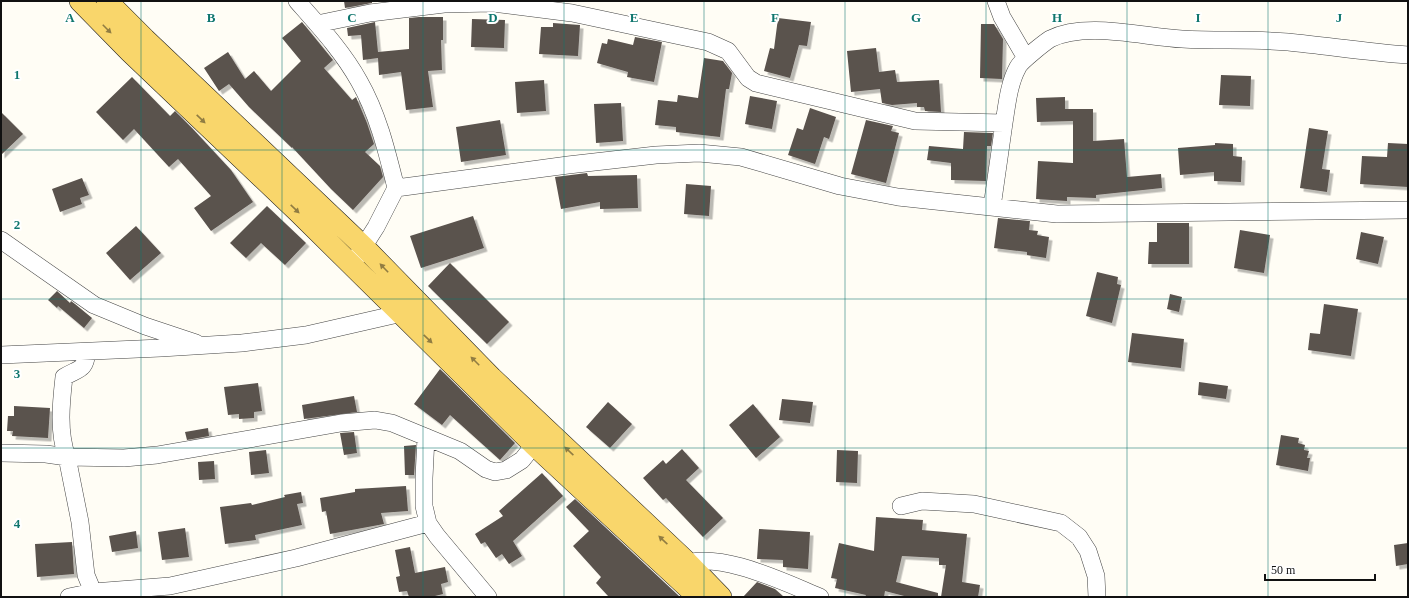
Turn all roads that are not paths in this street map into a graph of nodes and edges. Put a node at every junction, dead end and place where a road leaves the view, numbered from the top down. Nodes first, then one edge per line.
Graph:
1 (80, 1) edge
2 (107, 1) edge
3 (297, 1) edge
4 (996, 1) edge
5 (317, 24) junction
6 (138, 45) junction
7 (1408, 55) edge
8 (1026, 58) junction
9 (1004, 122) junction
10 (250, 152) junction
11 (396, 188) junction
12 (992, 207) junction
13 (1408, 210) edge
14 (1, 240) edge
15 (364, 247) junction
16 (351, 266) junction
17 (423, 308) junction
18 (402, 314) junction
19 (204, 346) junction
20 (87, 352) junction
21 (1, 355) edge
22 (426, 437) junction
23 (542, 439) junction
24 (1, 453) edge
25 (67, 457) junction
26 (901, 506) dead end
27 (428, 523) junction
28 (678, 566) junction
29 (93, 592) junction
30 (69, 597) edge
31 (488, 597) edge
32 (698, 597) edge
33 (721, 597) edge
34 (820, 597) edge
35 (1097, 597) edge

1 -> 6 main road
2 - 6 main road
3 - 5 street
4 - 8 street
5 - 9 street
5 - 11 street
6 - 10 main road
7 - 8 street
8 - 9 street
9 - 12 street
10 - 15 main road
10 -> 16 main road
11 - 12 street
11 - 15 street
12 - 13 street
14 - 19 street
15 - 16 street
17 -> 15 main road
16 - 18 main road
17 - 18 street
23 -> 17 main road
18 - 19 street
18 -> 23 main road
19 - 20 street
20 - 21 street
20 - 25 street
22 - 23 street
22 - 25 street
22 - 27 street
23 - 28 main road
24 - 25 street
25 - 29 street
26 - 35 street
27 - 29 street
27 - 31 street
28 - 32 main road
28 - 33 main road
28 - 34 street
29 - 30 street

